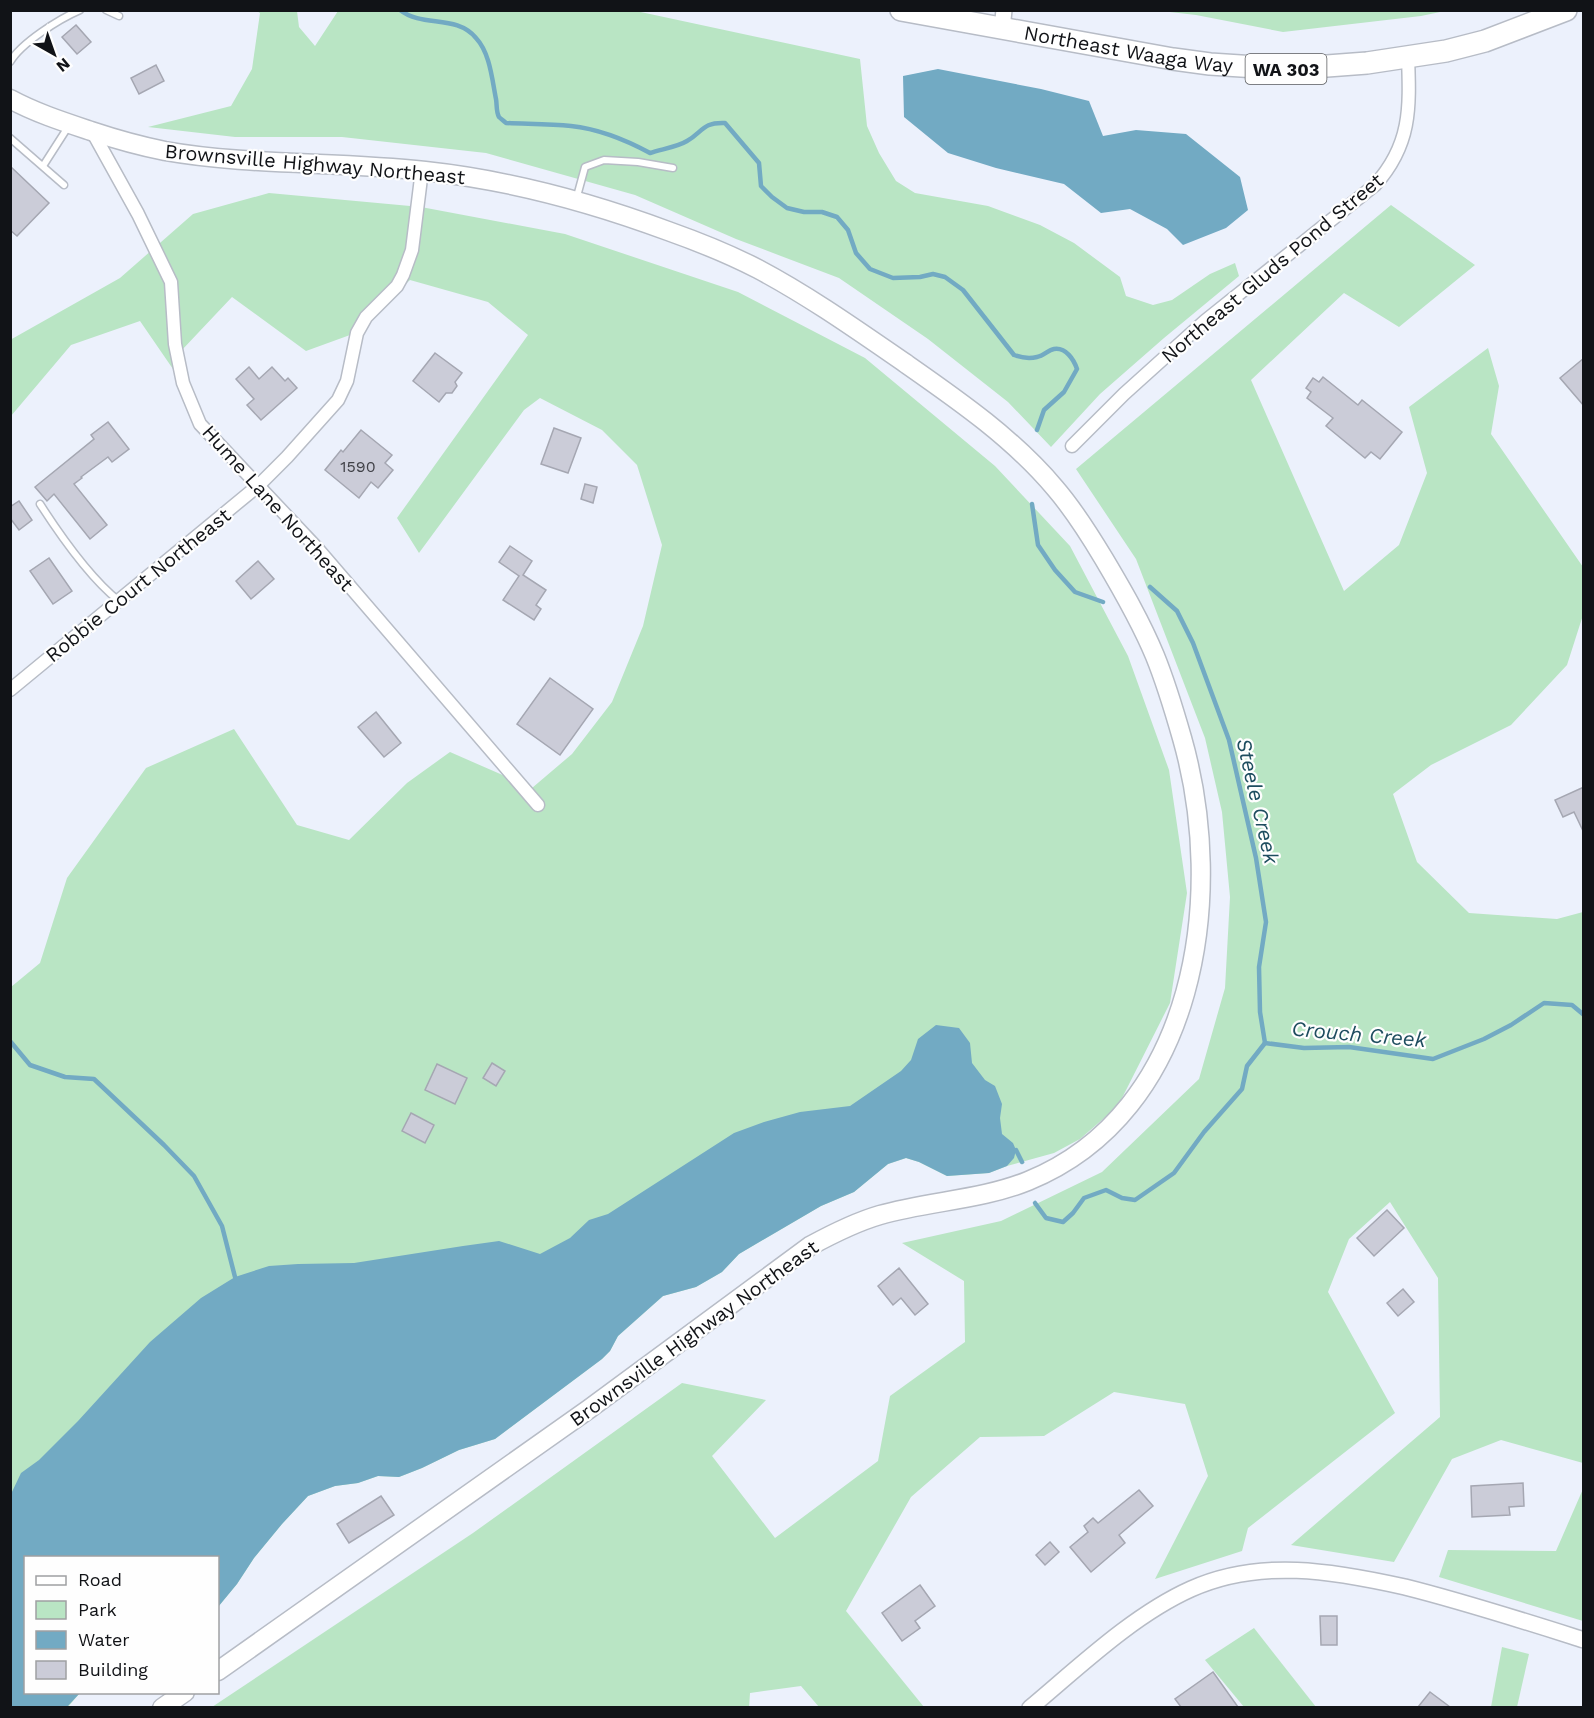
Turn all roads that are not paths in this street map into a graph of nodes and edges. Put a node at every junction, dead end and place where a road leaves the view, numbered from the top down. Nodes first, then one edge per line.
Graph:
1 (80, 10) edge
2 (106, 10) edge
3 (901, 10) edge
4 (1566, 10) edge
5 (118, 16) dead end
6 (1003, 20) edge
7 (1408, 57) junction
8 (10, 62) edge
9 (10, 99) edge
10 (70, 124) junction
11 (92, 131) junction
12 (10, 138) edge
13 (42, 166) junction
14 (673, 168) dead end
15 (422, 170) junction
16 (64, 185) dead end
17 (576, 201) junction
18 (1072, 446) dead end
19 (259, 485) junction
20 (40, 504) dead end
21 (119, 601) junction
22 (10, 690) edge
23 (538, 805) dead end
24 (1584, 1640) edge
25 (219, 1670) edge
26 (182, 1694) edge
27 (162, 1707) edge
28 (1030, 1707) edge

1 - 8 lane
2 - 5 lane
3 - 6 highway, Northeast Waaga Way / WA 303
4 - 7 highway, Northeast Waaga Way / WA 303
6 - 7 highway, Northeast Waaga Way / WA 303
7 - 18 street, Northeast Gluds Pond Street
9 - 10 main road, Brownsville Highway Northeast
10 - 11 main road, Brownsville Highway Northeast
10 - 13 lane
11 - 15 main road, Brownsville Highway Northeast
11 - 19 street, Hume Lane Northeast
12 - 13 lane
13 - 16 lane
14 - 17 lane
15 - 17 main road, Brownsville Highway Northeast
15 - 19 street, Robbie Court Northeast
17 - 25 main road, Brownsville Highway Northeast
19 - 21 street, Robbie Court Northeast
19 - 23 street, Hume Lane Northeast
20 - 21 lane
21 - 22 street, Robbie Court Northeast
24 - 28 street
26 - 27 main road

